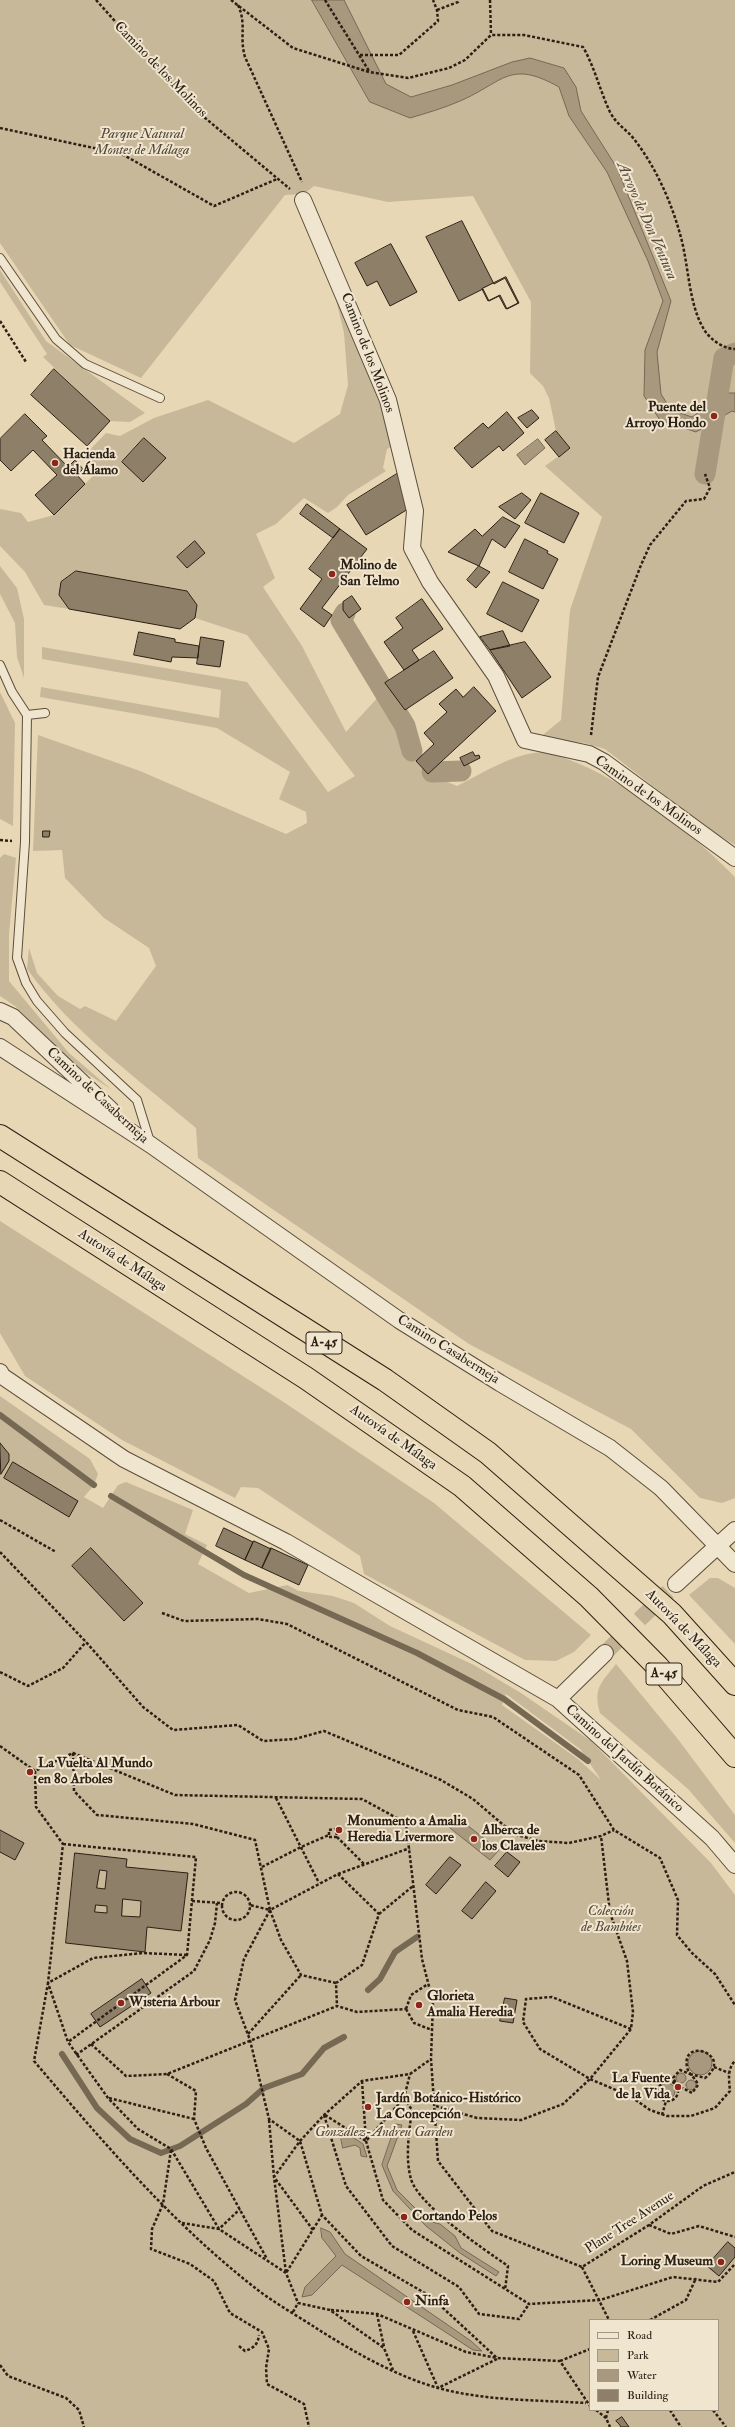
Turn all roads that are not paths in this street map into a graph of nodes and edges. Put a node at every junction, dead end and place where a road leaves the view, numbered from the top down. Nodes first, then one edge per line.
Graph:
1 (303, 200) road end
2 (0, 258) edge
3 (160, 398) dead end
4 (0, 665) edge
5 (45, 713) dead end
6 (27, 715) junction
7 (735, 858) edge
8 (0, 1011) edge
9 (0, 1046) edge
10 (0, 1136) edge
11 (151, 1146) junction
12 (0, 1182) edge
13 (0, 1372) edge
14 (735, 1530) edge
15 (717, 1545) junction
16 (735, 1564) edge
17 (676, 1584) tunnel mouth
18 (605, 1653) tunnel mouth
19 (735, 1684) edge
20 (558, 1699) junction
21 (735, 1756) edge
22 (735, 1865) edge

1 - 7 street, Camino de los Molinos
2 - 3 lane
4 - 6 lane
5 - 6 lane
6 - 11 lane
8 - 11 street, Camino de Casabermeja
9 - 11 street, Camino de Casabermeja
10 - 19 highway, Autovía de Málaga / A-45
11 - 15 street, Camino Casabermeja
12 - 21 highway, Autovía de Málaga / A-45
13 - 20 street
14 - 15 street
15 - 16 street, Camino Casabermeja
15 - 17 street
18 - 20 street, Camino del Jardín Botánico
20 - 22 street, Camino del Jardín Botánico

